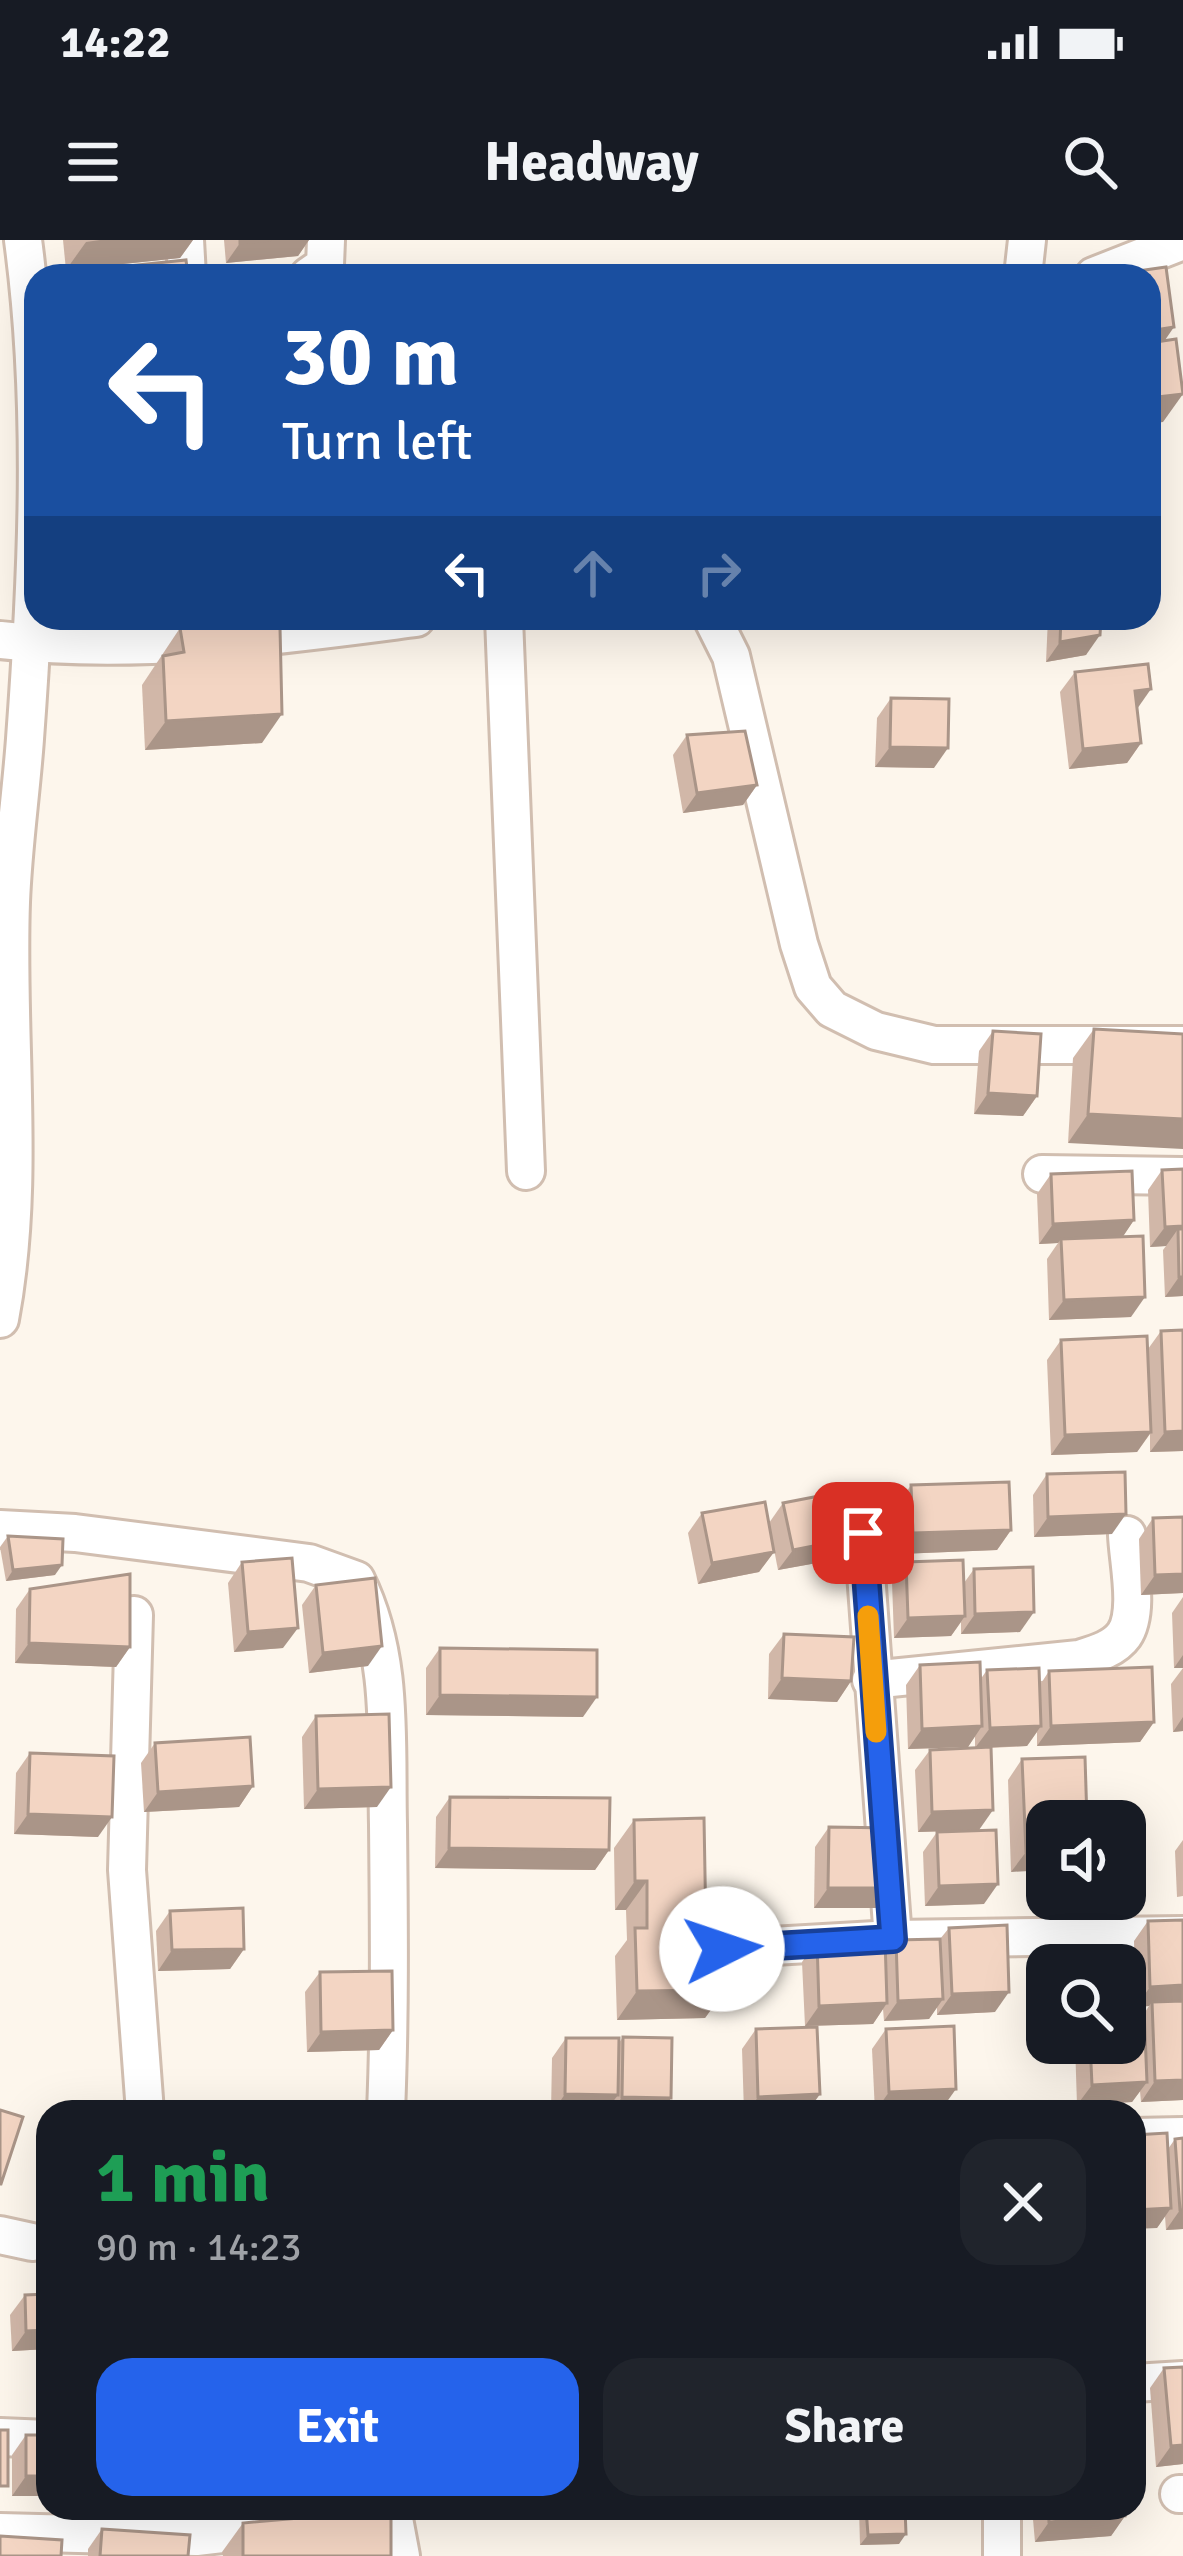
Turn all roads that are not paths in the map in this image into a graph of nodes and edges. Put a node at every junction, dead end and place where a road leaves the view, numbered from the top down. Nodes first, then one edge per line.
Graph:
1 (1183, 241) edge
2 (1125, 264) edge
3 (24, 604) edge
4 (504, 630) edge
5 (718, 630) edge
6 (199, 631) edge
7 (15, 642) edge
8 (1183, 1045) edge
9 (526, 1171) dead end
10 (1042, 1174) dead end
11 (1183, 1176) edge
12 (0, 1319) edge
13 (0, 1529) edge
14 (863, 1533) edge
15 (1127, 1535) edge
16 (134, 1615) edge
17 (872, 1680) junction
18 (1183, 1935) edge
19 (893, 1939) junction
20 (722, 1949) edge
21 (144, 2100) edge
22 (386, 2100) edge
23 (1183, 2136) edge
24 (1146, 2137) edge
25 (1183, 2380) edge
26 (1146, 2383) edge
27 (0, 2437) edge
28 (36, 2438) edge
29 (395, 2520) edge
30 (1002, 2520) edge
31 (310, 2523) edge
32 (0, 2532) edge
33 (401, 2556) edge
34 (1002, 2556) edge

1 - 2 street
3 - 7 street
4 - 9 street
5 - 8 street
6 - 7 street
7 - 12 street
10 - 11 street
13 - 22 street
14 - 17 street
15 - 17 street
16 - 21 street
17 - 19 street
18 - 19 street
19 - 20 street
23 - 24 street
25 - 26 street
27 - 28 street
29 - 33 street
30 - 34 street
31 - 32 street

